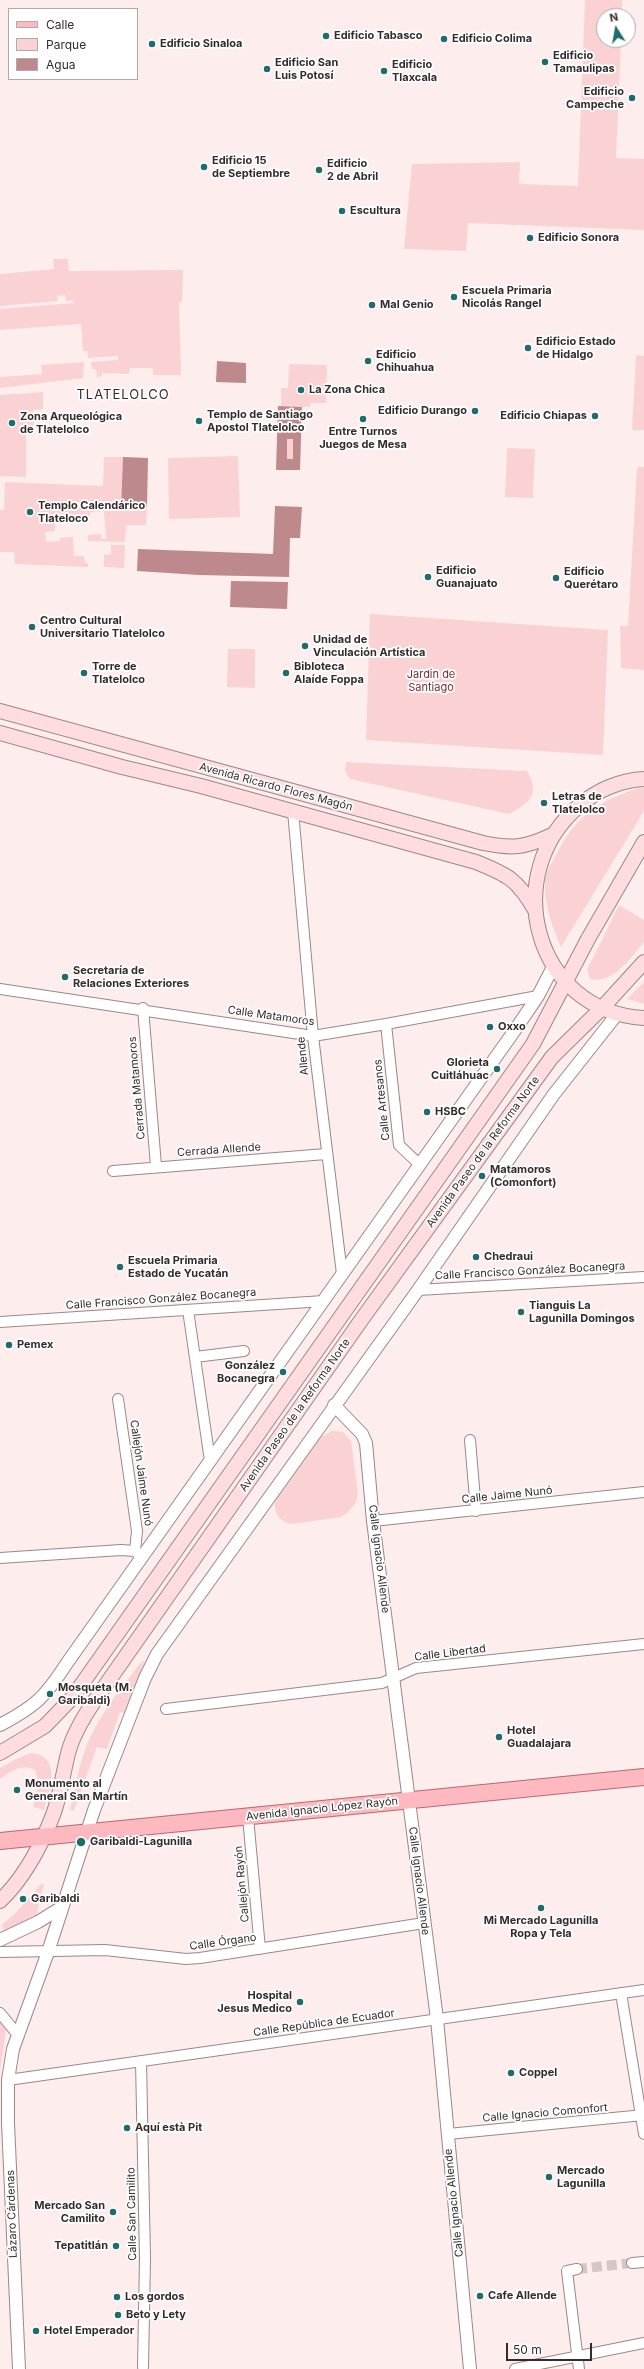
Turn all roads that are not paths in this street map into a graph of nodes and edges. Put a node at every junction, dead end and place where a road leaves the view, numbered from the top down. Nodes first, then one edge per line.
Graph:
1 (0, 711) edge
2 (0, 733) edge
3 (644, 779) edge
4 (293, 811) junction
5 (552, 835) junction
6 (644, 842) edge
7 (535, 910) junction
8 (644, 962) edge
9 (554, 965) junction
10 (567, 982) junction
11 (0, 989) edge
12 (538, 996) junction
13 (603, 1007) junction
14 (143, 1008) junction
15 (618, 1013) junction
16 (644, 1018) edge
17 (386, 1024) junction
18 (312, 1036) junction
19 (326, 1154) junction
20 (419, 1164) junction
21 (156, 1166) junction
22 (113, 1170) dead end
23 (342, 1274) junction
24 (644, 1277) edge
25 (418, 1290) junction
26 (324, 1301) junction
27 (188, 1310) junction
28 (0, 1322) edge
29 (244, 1351) dead end
30 (195, 1357) junction
31 (118, 1399) dead end
32 (334, 1405) junction
33 (470, 1440) dead end
34 (210, 1461) junction
35 (644, 1492) edge
36 (476, 1511) junction
37 (373, 1521) junction
38 (138, 1554) junction
39 (0, 1558) edge
40 (644, 1644) edge
41 (394, 1678) junction
42 (166, 1709) dead end
43 (0, 1725) edge
44 (0, 1753) edge
45 (644, 1778) edge
46 (409, 1800) junction
47 (248, 1817) junction
48 (86, 1833) junction
49 (42, 1838) junction
50 (0, 1841) edge
51 (0, 1901) edge
52 (62, 1907) junction
53 (424, 1923) junction
54 (0, 1940) edge
55 (260, 1949) junction
56 (0, 1952) edge
57 (48, 1952) junction
58 (644, 1990) edge
59 (621, 1993) junction
60 (0, 2013) edge
61 (437, 2019) junction
62 (18, 2035) junction
63 (141, 2060) junction
64 (8, 2080) junction
65 (643, 2116) edge
66 (448, 2134) junction
67 (644, 2134) edge
68 (644, 2262) edge
69 (632, 2263) tunnel mouth
70 (572, 2270) dead end
71 (644, 2343) edge
72 (577, 2356) junction
73 (143, 2367) dead end
74 (19, 2369) edge
75 (470, 2369) edge
76 (515, 2369) edge
77 (579, 2369) edge

1 - 5 main road, Avenida Ricardo Flores Magón
2 - 4 main road, Avenida Ricardo Flores Magón
3 - 5 main road
4 - 7 main road, Avenida Ricardo Flores Magón
4 - 18 street, Allende
5 - 7 main road
6 - 10 main road, Avenida Paseo de la Reforma Norte
7 - 9 main road
8 - 13 main road, Avenida Paseo de la Reforma Norte
9 - 10 main road
9 - 12 street
10 - 13 main road
10 - 44 main road, Avenida Paseo de la Reforma Norte
11 - 14 street, Calle Matamoros
12 - 17 street, Calle Matamoros
12 - 20 street
13 - 15 main road
13 - 49 main road, Avenida Paseo de la Reforma Norte
14 - 18 street, Calle Matamoros
14 - 21 street, Cerrada Matamoros
15 - 16 main road
15 - 25 street
17 - 18 street, Calle Matamoros
17 - 20 street, Calle Artesanos
18 - 19 street, Allende
19 - 21 street, Cerrada Allende
19 - 23 street, Allende
20 - 23 street
21 - 22 street, Cerrada Allende
23 - 26 street
24 - 25 street, Calle Francisco González Bocanegra
25 - 32 street
26 - 27 street, Calle Francisco González Bocanegra
26 - 34 street
27 - 28 street, Calle Francisco González Bocanegra
27 - 30 street
29 - 30 street
30 - 34 street
31 - 38 street, Callejón Jaime Nunó
32 - 37 street, Calle Ignacio Allende
32 - 48 street
33 - 36 street
34 - 38 street
35 - 36 street, Calle Jaime Nunó
36 - 37 street, Calle Jaime Nunó
37 - 41 street, Calle Ignacio Allende
38 - 39 street
38 - 43 street
40 - 41 street, Calle Libertad
41 - 42 street, Calle Libertad
41 - 46 street, Calle Ignacio Allende
45 - 46 main road, Avenida Ignacio López Rayón
46 - 47 main road, Avenida Ignacio López Rayón
46 - 53 street, Calle Ignacio Allende
47 - 48 main road, Avenida Ignacio López Rayón
47 - 55 street, Callejón Rayón
48 - 49 main road, Avenida Ignacio López Rayón
48 - 52 street
49 - 50 main road, Avenida Ignacio López Rayón
49 - 51 main road, Avenida Paseo de la Reforma Norte
52 - 54 street
52 - 57 street, Lázaro Cárdenas
53 - 55 street, Calle Órgano
53 - 61 street, Calle Ignacio Allende
55 - 57 street, Calle Órgano
56 - 57 street, Calle Órgano
57 - 62 street, Lázaro Cárdenas
58 - 59 street, Calle República de Ecuador
59 - 61 street, Calle República de Ecuador
59 - 65 street
60 - 62 street
61 - 63 street, Calle República de Ecuador
61 - 66 street, Calle Ignacio Allende
62 - 64 street, Lázaro Cárdenas
63 - 64 street, Calle República de Ecuador
63 - 73 street, Calle San Camilito
64 - 74 street, Lázaro Cárdenas
65 - 66 street, Calle Ignacio Comonfort
65 - 67 street
66 - 75 street, Calle Ignacio Allende
68 - 69 street
70 - 72 street
71 - 72 street
72 - 76 street
72 - 77 street

